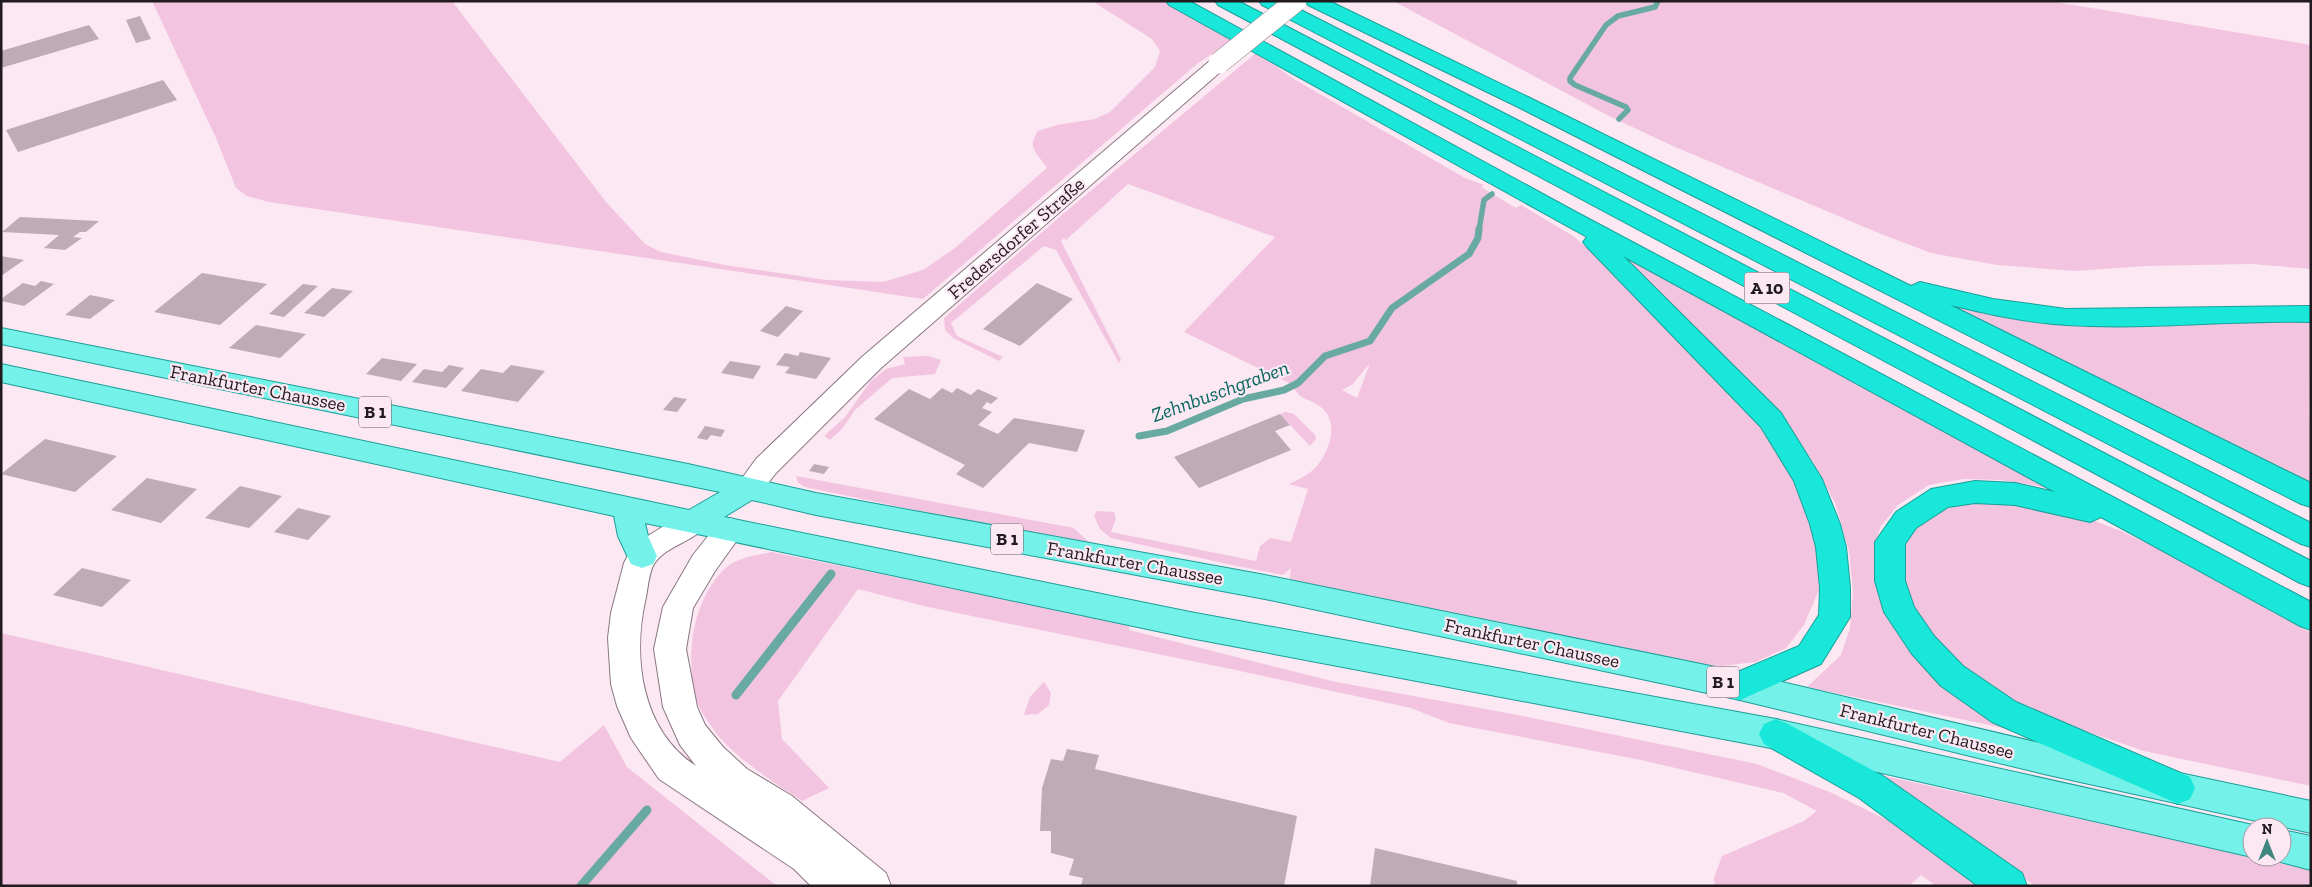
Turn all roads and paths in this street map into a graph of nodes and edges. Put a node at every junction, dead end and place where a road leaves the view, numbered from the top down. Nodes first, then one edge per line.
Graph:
1 (1175, 1) edge
2 (1224, 1) edge
3 (1268, 1) edge
4 (1296, 1) edge
5 (1314, 1) edge
6 (1566, 216) junction
7 (1859, 271) junction
8 (2311, 314) edge
9 (1, 336) edge
10 (1, 373) edge
11 (749, 488) junction
12 (2311, 496) edge
13 (627, 507) junction
14 (693, 522) junction
15 (2140, 525) junction
16 (730, 529) junction
17 (2311, 536) edge
18 (642, 556) junction
19 (2311, 575) edge
20 (2311, 616) edge
21 (1740, 686) junction
22 (1776, 734) junction
23 (2178, 788) junction
24 (2311, 817) edge
25 (2242, 838) edge
26 (2292, 849) edge
27 (2311, 853) edge
28 (809, 871) edge
29 (837, 886) edge
30 (873, 886) edge
31 (2009, 886) edge

1 - 6 highway
2 - 19 highway, A 10
3 - 17 highway, A 10
4 - 11 street, Fredersdorfer Straße, bridge
5 - 7 highway
6 - 15 highway
6 - 21 highway
7 - 8 highway
7 - 12 highway
9 - 11 main road, Frankfurter Chaussee / B 1
10 - 13 main road, Frankfurter Chaussee / B 1
11 - 14 main road
11 - 16 main road
11 - 21 main road, Frankfurter Chaussee / B 1
13 - 14 main road, Frankfurter Chaussee / B 1
13 - 18 main road
14 - 16 main road, Frankfurter Chaussee / B 1
14 - 18 street
15 - 20 highway
15 - 23 highway
16 - 22 main road, Frankfurter Chaussee / B 1
16 - 30 street
18 - 28 street
21 - 23 main road, Frankfurter Chaussee / B 1
22 - 25 main road, Frankfurter Chaussee / B 1
22 - 31 highway
23 - 24 main road, Frankfurter Chaussee / B 1
26 - 27 main road
28 - 29 street

